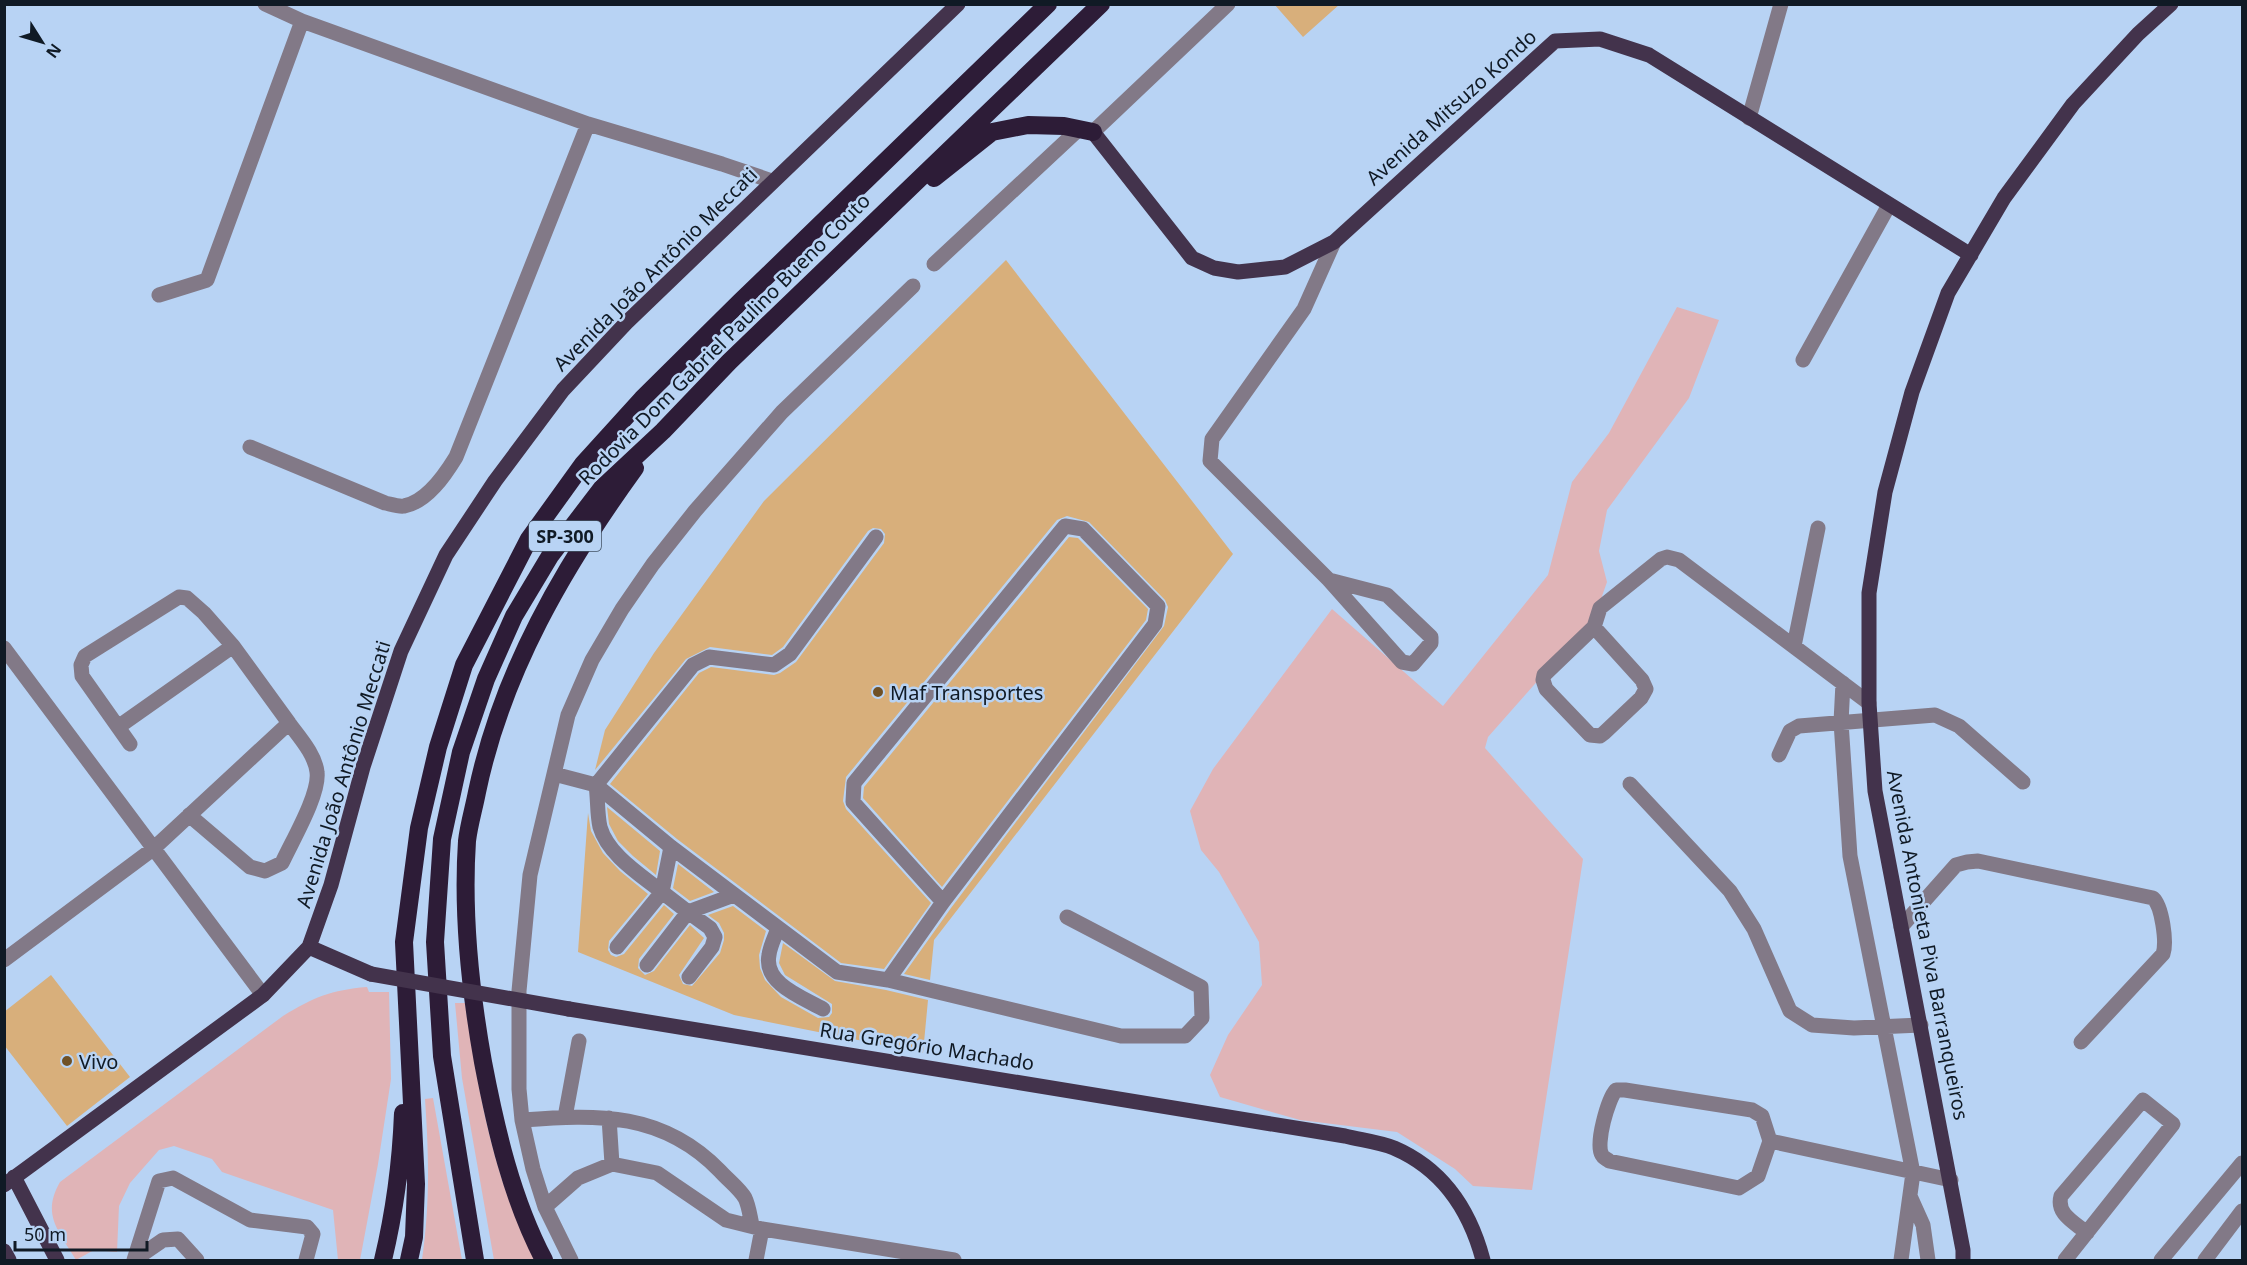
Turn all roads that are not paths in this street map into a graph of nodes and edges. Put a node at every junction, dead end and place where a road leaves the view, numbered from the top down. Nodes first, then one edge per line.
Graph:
1 (266, 4) edge
2 (958, 4) edge
3 (1048, 4) edge
4 (1101, 4) edge
5 (1228, 4) edge
6 (1781, 4) edge
7 (2171, 4) edge
8 (302, 21) junction
9 (1749, 118) junction
10 (588, 124) junction
11 (1086, 130) junction
12 (772, 181) junction
13 (1889, 205) junction
14 (853, 242) junction
15 (1334, 242) junction
16 (1971, 255) junction
17 (934, 264) dead end
18 (913, 286) dead end
19 (159, 295) dead end
20 (1803, 360) dead end
21 (663, 431) junction
22 (250, 447) dead end
23 (1818, 528) dead end
24 (876, 537) dead end
25 (1329, 580) junction
26 (1594, 627) junction
27 (233, 646) junction
28 (1794, 646) junction
29 (4, 648) edge
30 (1843, 683) junction
31 (1869, 703) junction
32 (1870, 721) junction
33 (1841, 722) junction
34 (290, 723) junction
35 (118, 727) junction
36 (130, 744) dead end
37 (1779, 755) dead end
38 (554, 774) junction
39 (2023, 782) dead end
40 (1630, 784) dead end
41 (596, 785) junction
42 (189, 815) junction
43 (671, 847) junction
44 (153, 849) junction
45 (662, 892) junction
46 (734, 895) junction
47 (943, 902) junction
48 (687, 912) junction
49 (1067, 917) dead end
50 (1901, 927) junction
51 (778, 928) junction
52 (309, 947) junction
53 (616, 947) dead end
54 (4, 960) edge
55 (647, 965) dead end
56 (689, 977) dead end
57 (888, 980) junction
58 (263, 995) junction
59 (823, 1009) dead end
60 (1921, 1025) junction
61 (1883, 1027) junction
62 (408, 1028) junction
63 (579, 1041) dead end
64 (2081, 1042) dead end
65 (565, 1117) junction
66 (609, 1118) junction
67 (522, 1120) junction
68 (1770, 1141) junction
69 (2242, 1163) edge
70 (612, 1164) junction
71 (1913, 1173) junction
72 (1951, 1180) junction
73 (9, 1181) edge
74 (1910, 1196) junction
75 (545, 1207) junction
76 (2242, 1211) edge
77 (757, 1227) junction
78 (2087, 1233) junction
79 (4, 1251) edge
80 (1966, 1257) edge
81 (9, 1260) edge
82 (57, 1260) edge
83 (134, 1260) edge
84 (197, 1260) edge
85 (306, 1260) edge
86 (383, 1260) edge
87 (410, 1260) edge
88 (475, 1260) edge
89 (544, 1260) edge
90 (571, 1260) edge
91 (756, 1260) edge
92 (954, 1260) edge
93 (1483, 1260) edge
94 (1901, 1260) edge
95 (1928, 1260) edge
96 (2065, 1260) edge
97 (2162, 1260) edge
98 (2205, 1260) edge

1 - 8 street
2 - 12 main road, Avenida João Antônio Meccati
3 - 62 highway, Rodovia Dom Gabriel Paulino Bueno Couto / SP-300
4 - 14 highway, Rodovia Dom Gabriel Paulino Bueno Couto / SP-300
5 - 11 street
6 - 9 street
7 - 16 main road, Avenida Antonieta Piva Barranqueiros
8 - 10 street
8 - 19 street
9 - 13 main road, Avenida Mitsuzo Kondo
9 - 15 main road, Avenida Mitsuzo Kondo
10 - 12 street
10 - 22 street
11 - 14 highway
11 - 15 main road, Avenida Mitsuzo Kondo
11 - 17 street
12 - 52 main road, Avenida João Antônio Meccati
13 - 16 main road, Avenida Mitsuzo Kondo
13 - 20 street
14 - 21 highway, Rodovia Dom Gabriel Paulino Bueno Couto / SP-300
15 - 25 street
16 - 31 main road, Avenida Antonieta Piva Barranqueiros
18 - 38 street
21 - 88 highway, Rodovia Dom Gabriel Paulino Bueno Couto / SP-300
21 - 89 highway
23 - 28 street
24 - 41 street
25 - 25 street
26 - 26 street
26 - 28 street
27 - 34 street
27 - 35 street
27 - 35 street
28 - 30 street
29 - 44 street
30 - 31 street
30 - 33 street
31 - 32 main road, Avenida Antonieta Piva Barranqueiros
32 - 33 street
32 - 39 street
32 - 50 main road, Avenida Antonieta Piva Barranqueiros
33 - 37 street
33 - 61 street
34 - 42 street
34 - 42 street
35 - 36 street
38 - 41 street
38 - 67 street
40 - 61 street
41 - 43 street
41 - 45 street
42 - 44 street
43 - 45 street
43 - 46 street
44 - 54 street
44 - 58 street
45 - 48 street
45 - 53 street
46 - 48 street
46 - 51 street
47 - 47 street
47 - 57 street
48 - 55 street
48 - 56 street
49 - 57 street
50 - 60 main road, Avenida Antonieta Piva Barranqueiros
50 - 64 street
51 - 57 street
51 - 59 street
52 - 58 main road, Avenida João Antônio Meccati
52 - 93 main road, Rua Gregório Machado, bridge
58 - 73 main road, Avenida João Antônio Meccati
60 - 61 street
60 - 72 main road, Avenida Antonieta Piva Barranqueiros
61 - 71 street
62 - 86 highway
62 - 87 highway, Rodovia Dom Gabriel Paulino Bueno Couto / SP-300
63 - 65 street
65 - 66 street
65 - 67 street
66 - 70 street
66 - 77 street
67 - 75 street
68 - 68 street
68 - 71 street
69 - 97 street
70 - 75 street
70 - 77 street
71 - 72 street
71 - 74 street
72 - 80 main road, Avenida Antonieta Piva Barranqueiros
73 - 82 main road
74 - 94 street
74 - 95 street
75 - 90 street
76 - 98 street
77 - 91 street
77 - 92 street
78 - 78 street
78 - 96 street
79 - 81 main road
83 - 84 street
83 - 85 street

